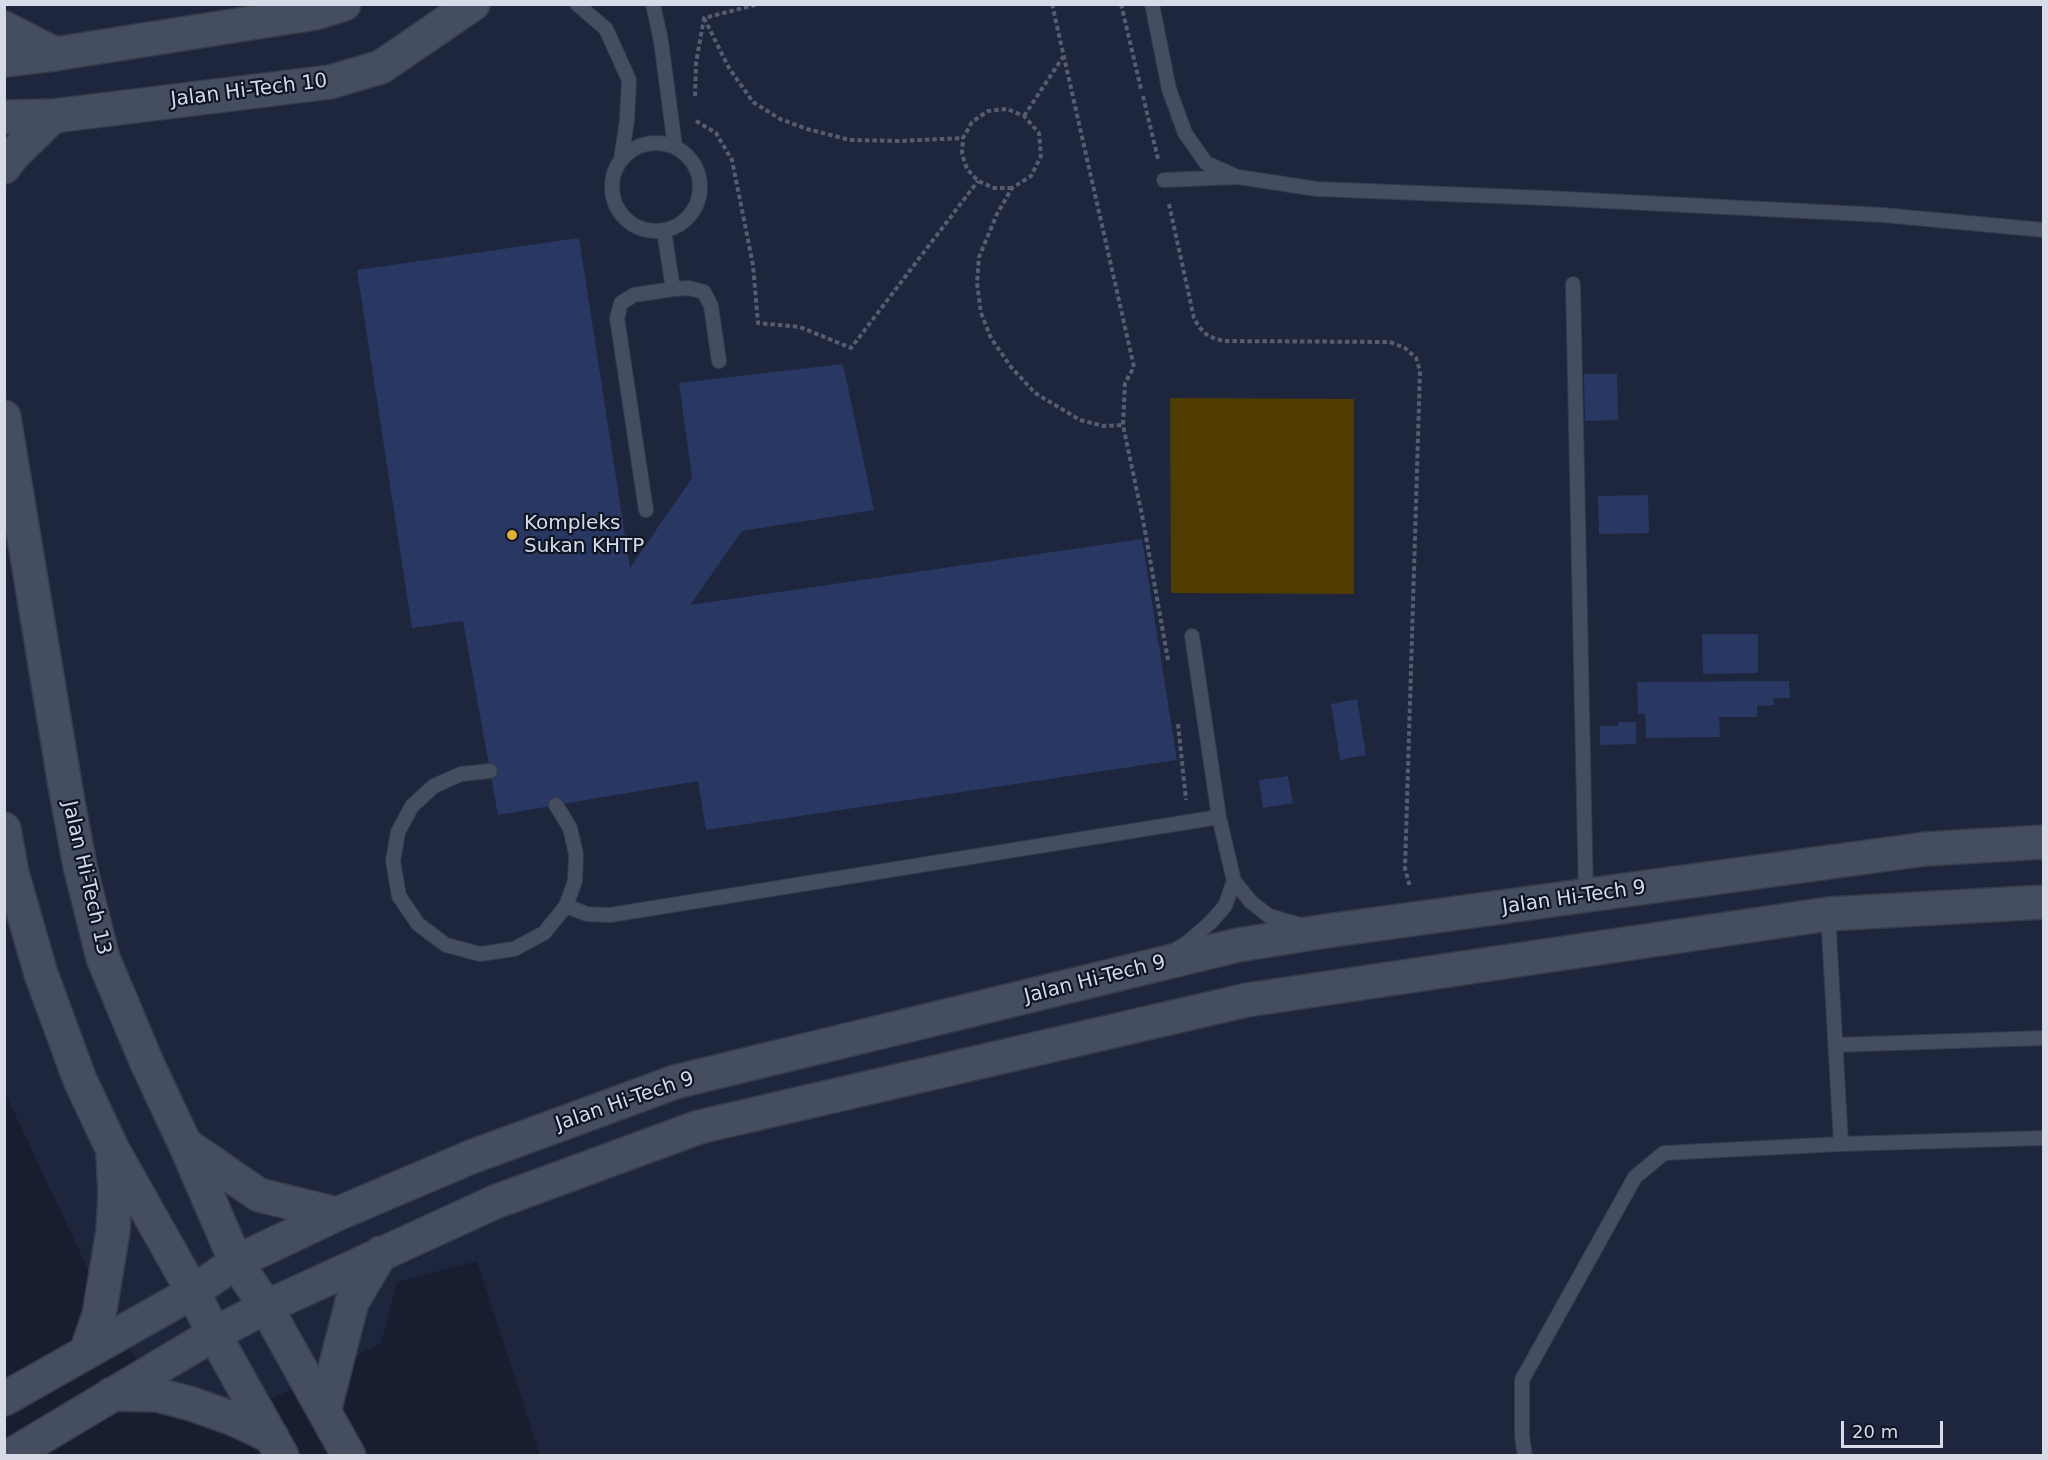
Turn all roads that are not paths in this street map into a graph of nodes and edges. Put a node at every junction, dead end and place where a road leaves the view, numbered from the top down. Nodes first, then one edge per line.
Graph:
1 (344, 4) edge
2 (473, 4) edge
3 (578, 4) edge
4 (653, 4) edge
5 (1152, 4) edge
6 (4, 28) edge
7 (55, 54) junction
8 (4, 60) edge
9 (52, 116) junction
10 (4, 117) edge
11 (675, 147) junction
12 (621, 160) junction
13 (4, 167) edge
14 (1238, 177) junction
15 (1164, 180) road end
16 (2043, 230) edge
17 (664, 231) junction
18 (1573, 284) dead end
19 (673, 289) junction
20 (719, 361) dead end
21 (4, 417) edge
22 (646, 510) dead end
23 (1192, 636) dead end
24 (490, 771) dead end
25 (556, 805) dead end
26 (1219, 817) junction
27 (4, 829) edge
28 (2043, 842) edge
29 (1234, 881) junction
30 (1586, 897) junction
31 (2043, 902) edge
32 (566, 906) junction
33 (1828, 914) junction
34 (1326, 931) junction
35 (1147, 968) junction
36 (2043, 1038) edge
37 (1835, 1045) junction
38 (2043, 1138) edge
39 (185, 1144) junction
40 (1841, 1144) junction
41 (113, 1150) junction
42 (337, 1214) junction
43 (381, 1254) junction
44 (236, 1262) junction
45 (193, 1292) junction
46 (266, 1307) junction
47 (214, 1334) junction
48 (87, 1350) junction
49 (112, 1394) junction
50 (4, 1399) edge
51 (324, 1411) junction
52 (277, 1446) edge
53 (10, 1455) edge
54 (349, 1455) edge
55 (1526, 1455) edge

1 - 7 main road
2 - 9 main road, Jalan Hi-Tech 10
3 - 12 lane
4 - 11 lane
5 - 14 lane
6 - 7 main road
7 - 8 main road
9 - 10 main road, Jalan Hi-Tech 10
9 - 13 main road
11 - 12 lane
11 - 17 lane
12 - 17 lane
14 - 15 lane
14 - 16 lane
17 - 19 lane
18 - 30 lane
19 - 20 lane
19 - 22 lane
21 - 39 main road, Jalan Hi-Tech 13
23 - 26 lane
24 - 32 lane
25 - 32 lane
26 - 29 lane
26 - 32 lane
27 - 41 main road
28 - 30 main road, Jalan Hi-Tech 9
29 - 34 lane
29 - 35 lane
30 - 34 main road, Jalan Hi-Tech 9
31 - 33 main road
33 - 37 lane
33 - 43 main road
34 - 35 main road, Jalan Hi-Tech 9
35 - 42 main road, Jalan Hi-Tech 9
36 - 37 lane
37 - 40 lane
38 - 40 lane
39 - 42 main road
39 - 44 main road, Jalan Hi-Tech 13
40 - 55 lane
41 - 45 main road
41 - 48 main road
42 - 44 main road, Jalan Hi-Tech 9
43 - 46 main road
43 - 51 main road
44 - 45 main road, Jalan Hi-Tech 9
44 - 46 main road, Jalan Hi-Tech 13
45 - 47 main road
45 - 48 main road, Jalan Hi-Tech 9
46 - 47 main road
46 - 51 main road, Jalan Hi-Tech 13
47 - 49 main road
47 - 52 main road
48 - 50 main road, Jalan Hi-Tech 9
49 - 52 main road
49 - 53 main road
51 - 54 main road, Jalan Hi-Tech 13

